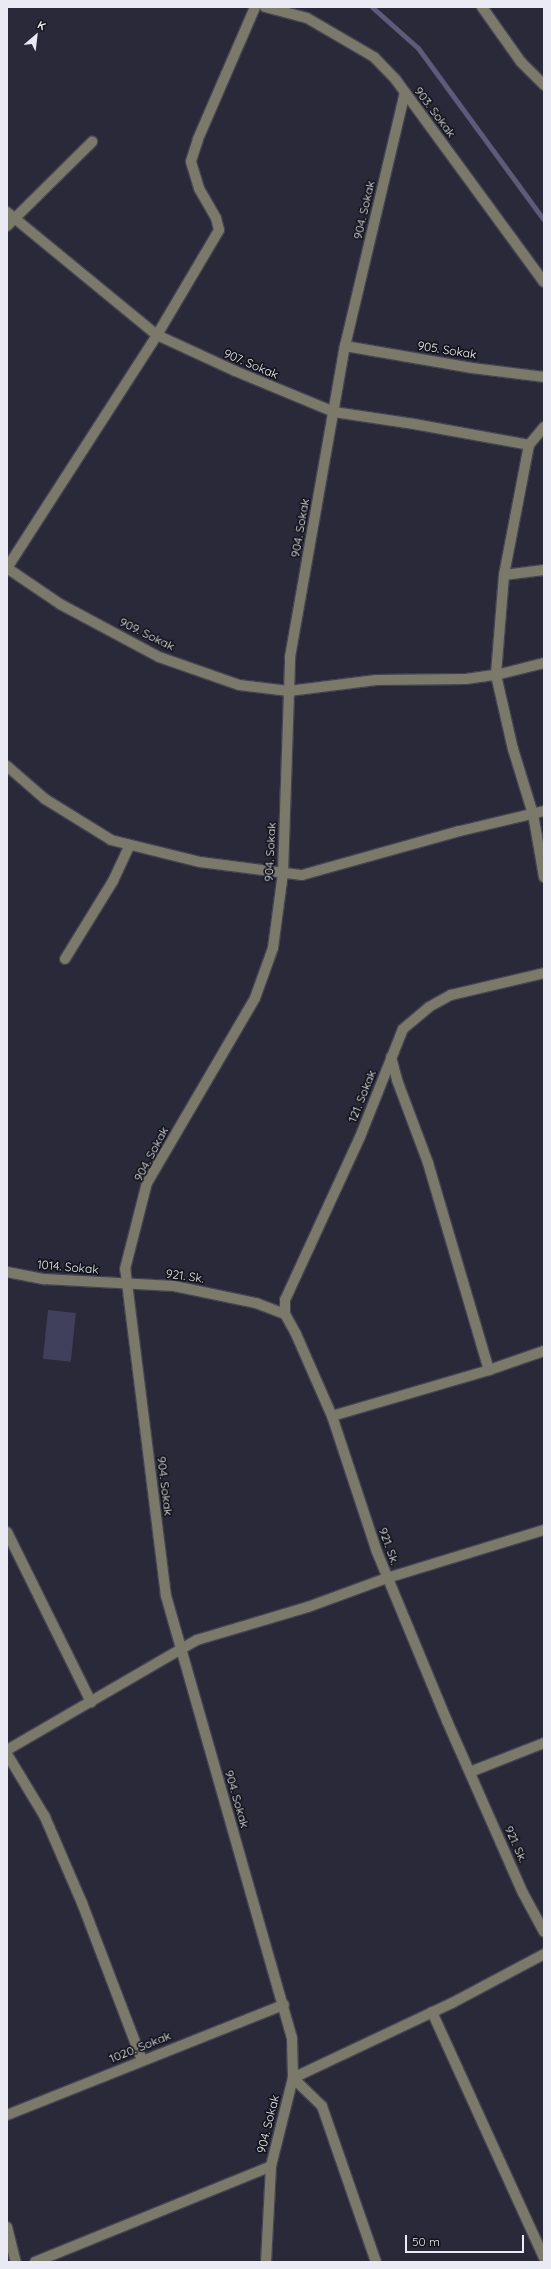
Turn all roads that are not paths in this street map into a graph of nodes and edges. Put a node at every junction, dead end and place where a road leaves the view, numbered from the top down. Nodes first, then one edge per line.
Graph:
1 (256, 7) edge
2 (265, 7) edge
3 (482, 7) edge
4 (544, 85) edge
5 (405, 93) junction
6 (92, 142) dead end
7 (7, 212) edge
8 (16, 219) junction
9 (7, 226) edge
10 (544, 282) edge
11 (157, 335) junction
12 (345, 346) junction
13 (544, 377) edge
14 (334, 412) junction
15 (544, 427) edge
16 (529, 445) junction
17 (7, 568) edge
18 (544, 570) edge
19 (504, 575) junction
20 (544, 663) edge
21 (496, 675) junction
22 (289, 691) junction
23 (7, 766) edge
24 (544, 811) edge
25 (533, 814) junction
26 (130, 845) junction
27 (283, 873) junction
28 (544, 877) edge
29 (65, 959) dead end
30 (544, 974) edge
31 (392, 1057) junction
32 (7, 1272) edge
33 (127, 1285) junction
34 (285, 1314) junction
35 (544, 1351) edge
36 (489, 1370) junction
37 (332, 1416) junction
38 (544, 1530) edge
39 (8, 1537) edge
40 (387, 1578) junction
41 (180, 1650) junction
42 (91, 1702) junction
43 (544, 1743) edge
44 (7, 1750) edge
45 (7, 1754) edge
46 (470, 1772) junction
47 (544, 1932) edge
48 (544, 1954) edge
49 (284, 2005) junction
50 (432, 2012) junction
51 (142, 2060) junction
52 (293, 2078) junction
53 (7, 2115) edge
54 (271, 2166) junction
55 (7, 2227) edge
56 (544, 2258) edge
57 (16, 2262) edge
58 (35, 2262) edge
59 (266, 2262) edge
60 (376, 2262) edge

1 - 11 street
2 - 5 street, 903. Sokak
3 - 4 street
5 - 10 street, 903. Sokak
5 - 12 street, 904. Sokak
6 - 8 street
7 - 8 street, 907. Sokak
8 - 9 street
8 - 11 street, 907. Sokak
11 - 14 street, 907. Sokak
11 - 17 street
12 - 13 street, 905. Sokak
12 - 14 street, 904. Sokak
14 - 16 street, 907. Sokak
14 - 22 street, 904. Sokak
15 - 16 street
16 - 19 street
17 - 22 street, 909. Sokak
18 - 19 street
19 - 21 street
20 - 21 street, 909. Sokak
21 - 22 street, 909. Sokak
21 - 25 street
22 - 27 street, 904. Sokak
23 - 26 street
24 - 25 street
25 - 27 street
25 - 28 street
26 - 27 street
26 - 29 street
27 - 33 street, 904. Sokak
30 - 31 street, 121. Sokak
31 - 34 street, 121. Sokak
31 - 36 street
32 - 33 street, 1014. Sokak
33 - 34 street, 921. Sk.
33 - 41 street, 904. Sokak
34 - 37 street, 921. Sk.
35 - 36 street
36 - 37 street
37 - 40 street, 921. Sk.
38 - 40 street
39 - 42 street
40 - 41 street
40 - 46 street, 921. Sk.
41 - 42 street
41 - 49 street, 904. Sokak
42 - 44 street
43 - 46 street
45 - 51 street
46 - 47 street, 921. Sk.
48 - 50 street
49 - 51 street, 1020. Sokak
49 - 52 street, 904. Sokak
50 - 52 street
50 - 56 street
51 - 53 street, 1020. Sokak
52 - 54 street, 904. Sokak
52 - 60 street
54 - 58 street
54 - 59 street, 904. Sokak
55 - 57 street

